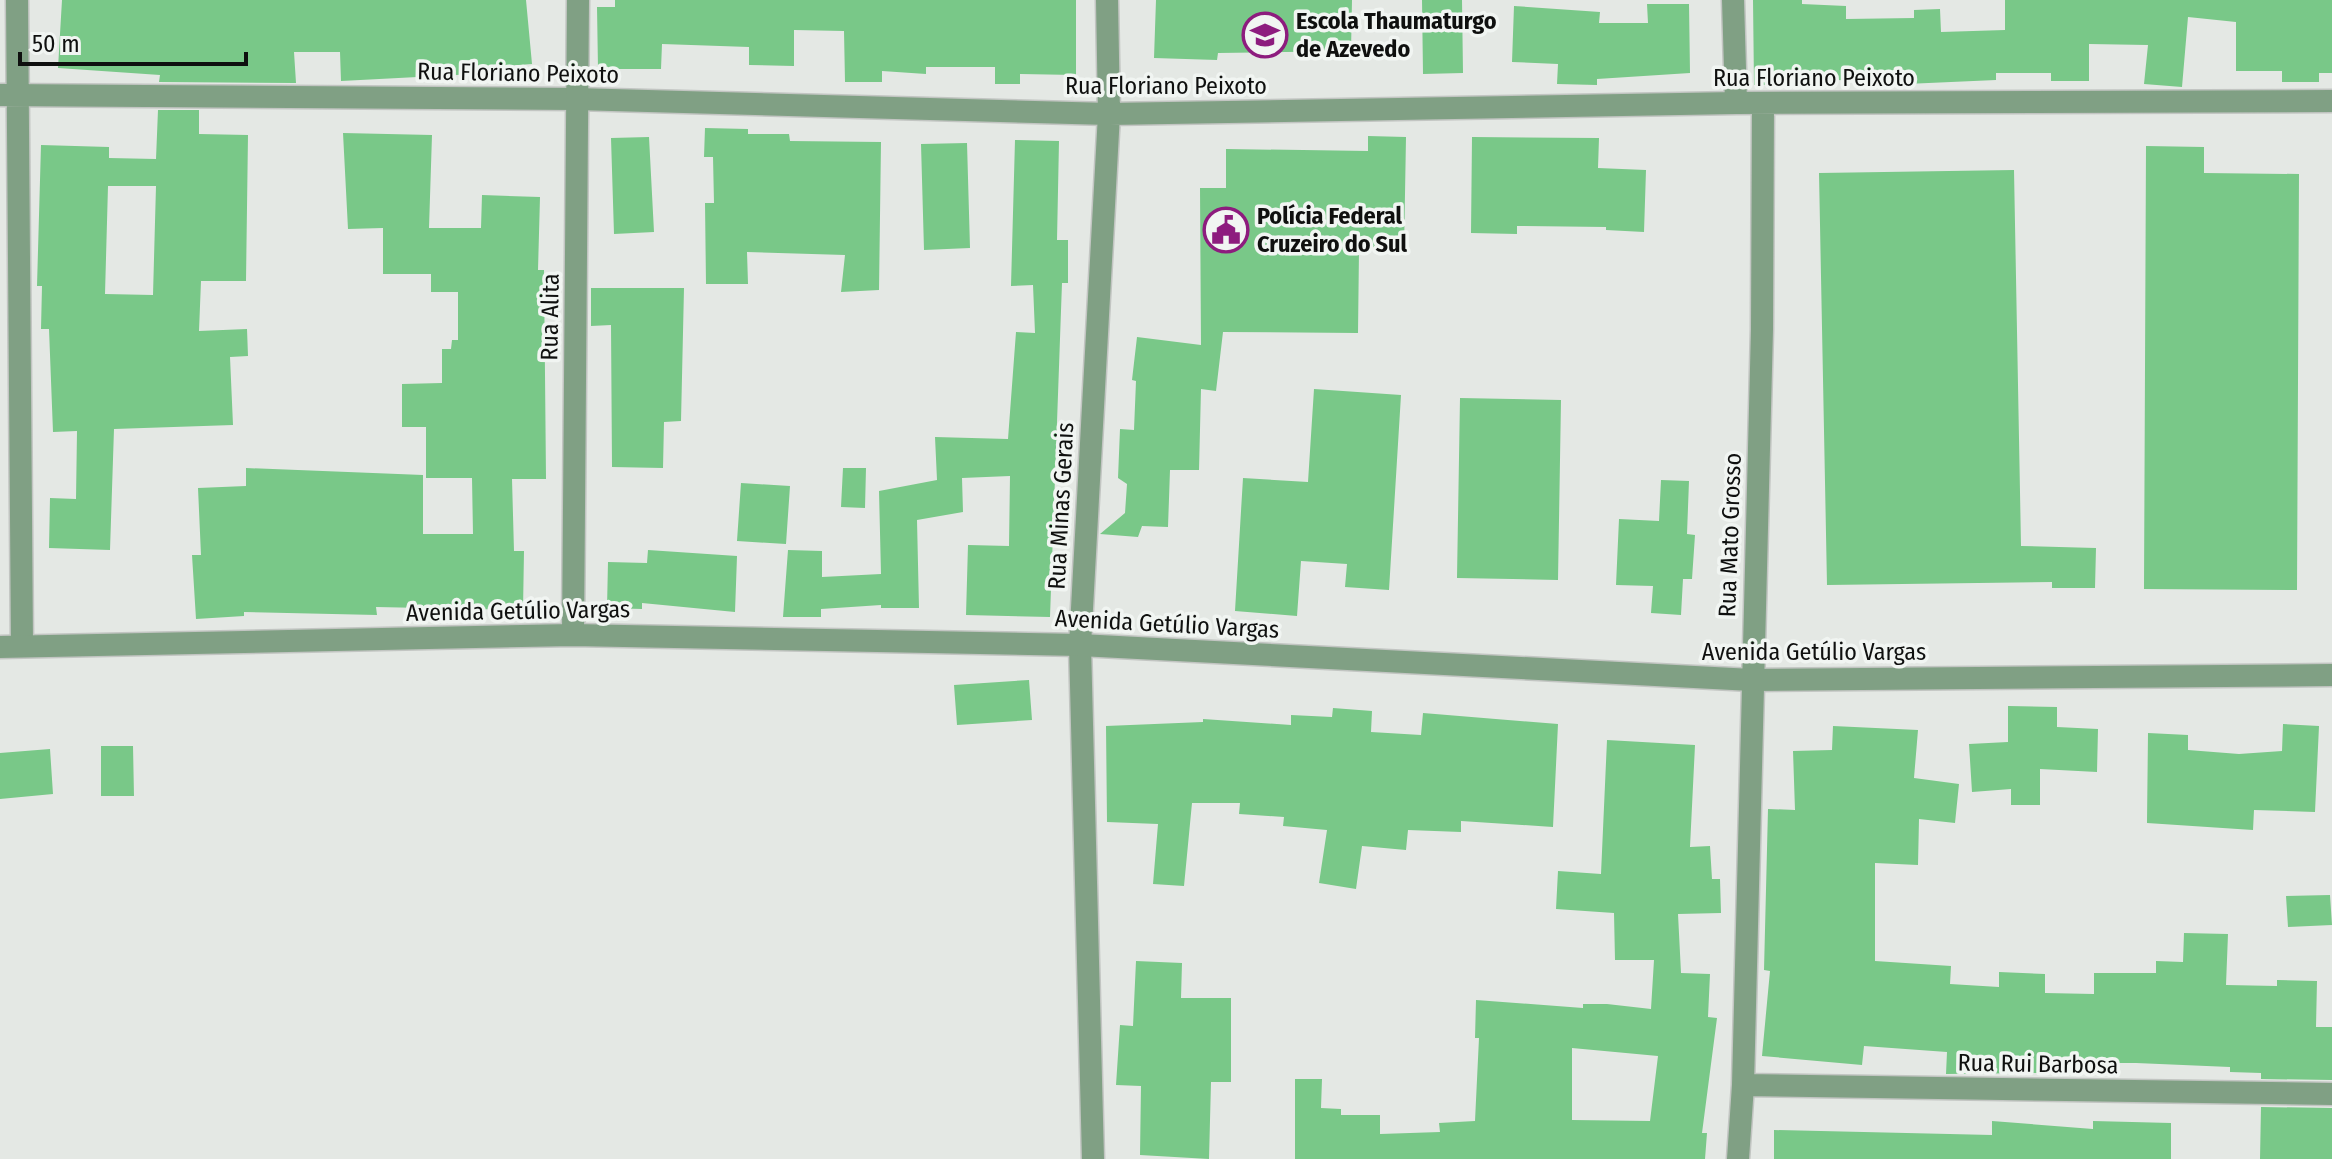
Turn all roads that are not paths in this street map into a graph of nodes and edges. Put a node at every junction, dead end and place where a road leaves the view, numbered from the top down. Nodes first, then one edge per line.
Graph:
1 (17, 0) edge
2 (578, 0) edge
3 (1107, 0) edge
4 (1733, 0) edge
5 (9, 95) edge
6 (576, 99) junction
7 (2332, 101) edge
8 (1736, 103) junction
9 (1763, 105) junction
10 (1109, 114) junction
11 (573, 635) junction
12 (1080, 645) junction
13 (11, 647) edge
14 (2332, 675) edge
15 (1752, 680) junction
16 (1743, 1085) junction
17 (2332, 1094) edge
18 (1093, 1159) edge
19 (1738, 1159) edge

1 - 5 street
2 - 6 street, Rua Alita
3 - 10 street, Rua Minas Gerais
4 - 8 street
5 - 6 street, Rua Floriano Peixoto
5 - 13 street
6 - 10 street, Rua Floriano Peixoto
6 - 11 street, Rua Alita
7 - 9 street, Rua Floriano Peixoto
8 - 9 street, Rua Floriano Peixoto
8 - 10 street, Rua Floriano Peixoto
9 - 15 street, Rua Mato Grosso
10 - 12 street, Rua Minas Gerais
11 - 12 street, Avenida Getúlio Vargas
11 - 13 street, Avenida Getúlio Vargas
12 - 15 street, Avenida Getúlio Vargas
12 - 18 street, Rua Minas Gerais
14 - 15 street, Avenida Getúlio Vargas
15 - 16 street, Rua Mato Grosso
16 - 17 street, Rua Rui Barbosa
16 - 19 street, Rua Mato Grosso

